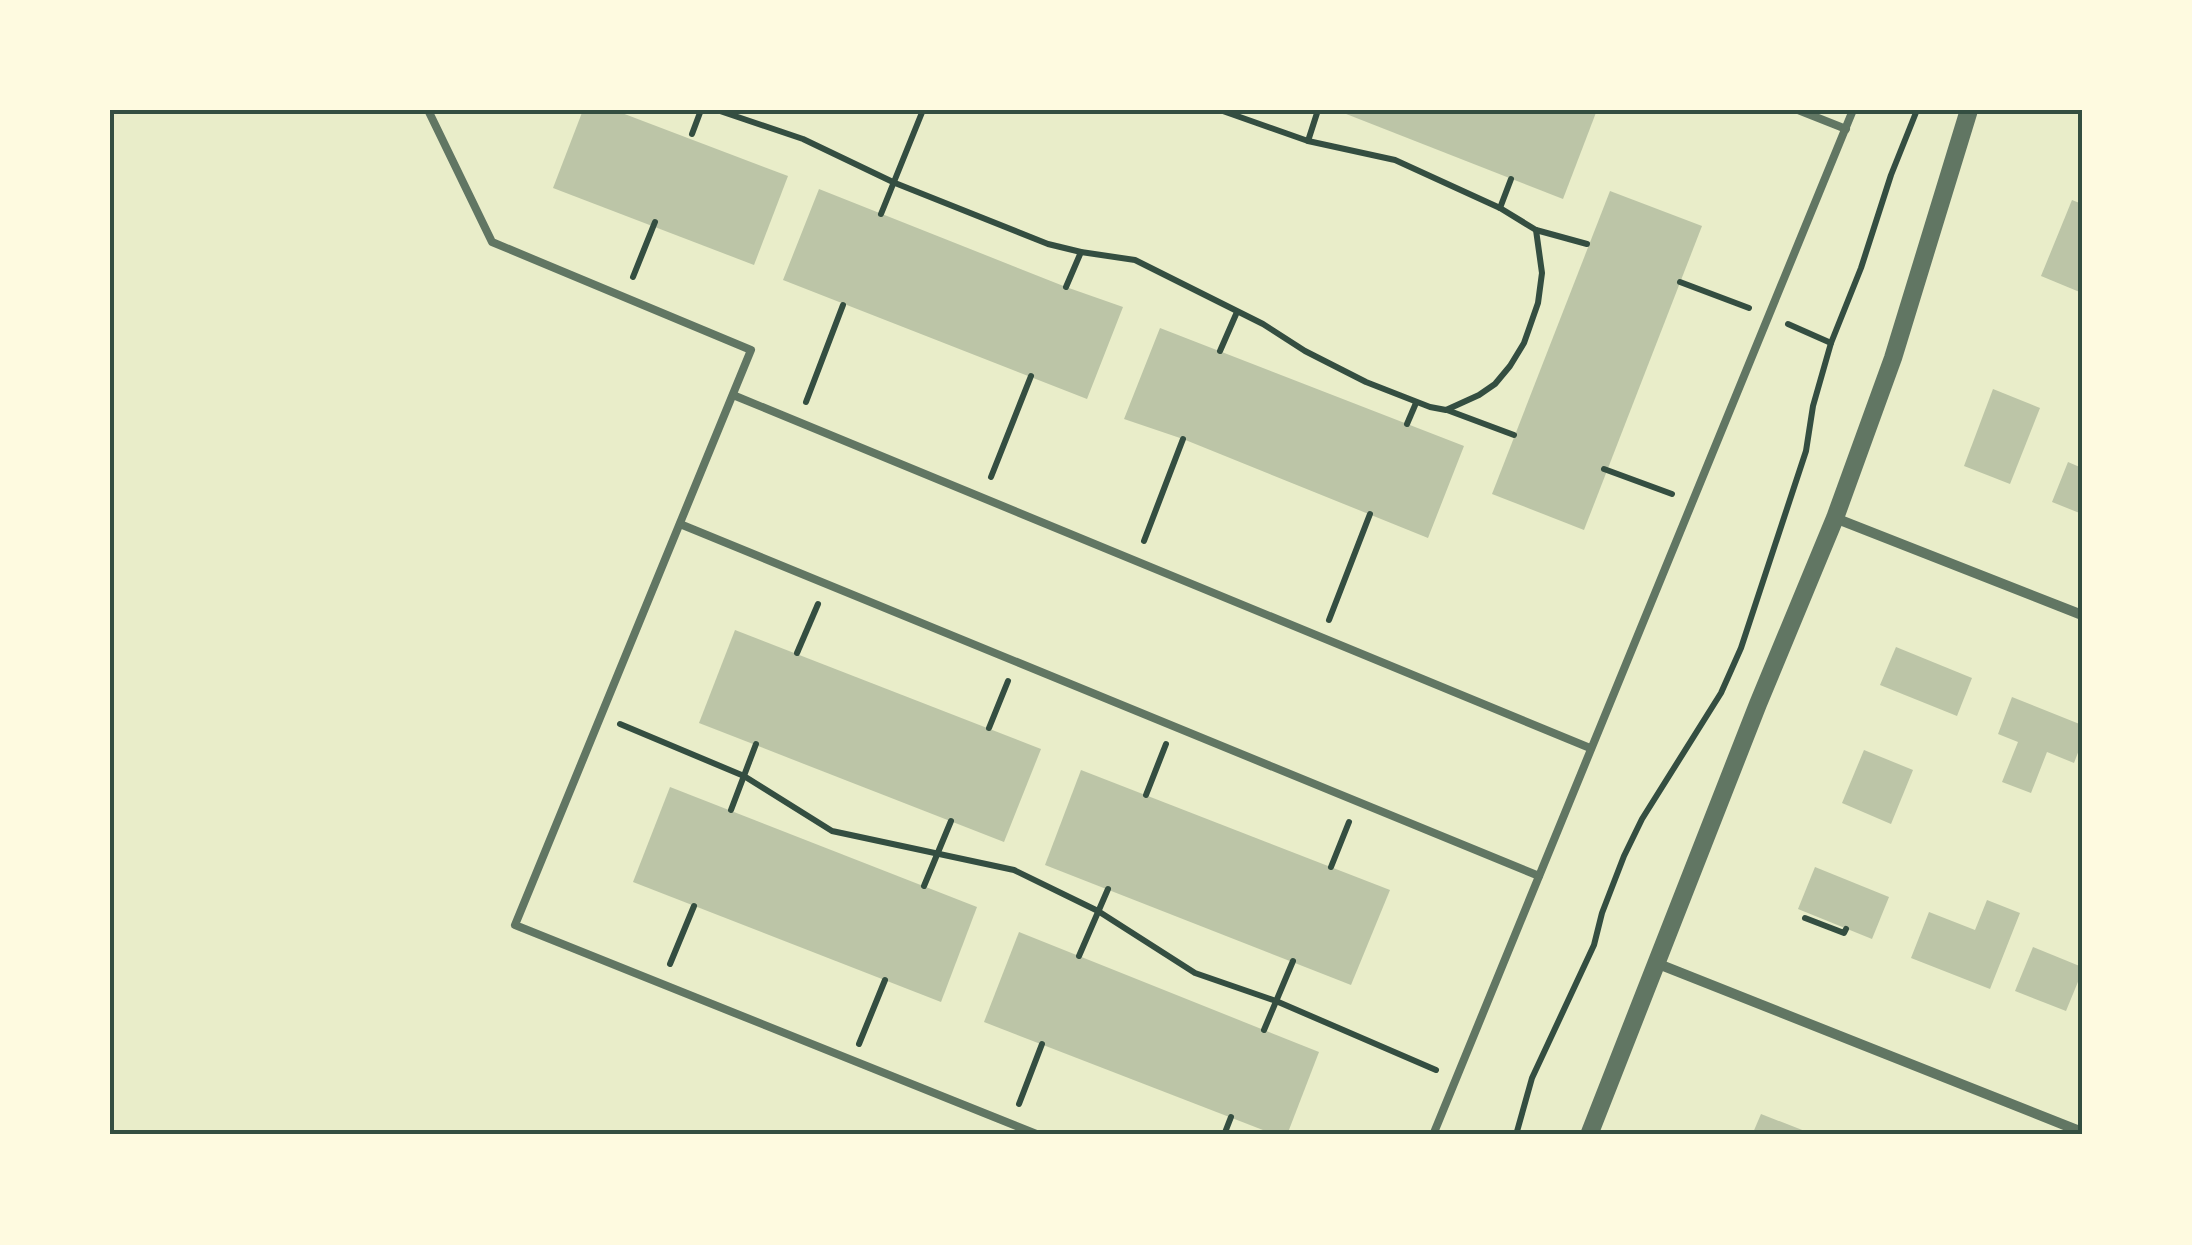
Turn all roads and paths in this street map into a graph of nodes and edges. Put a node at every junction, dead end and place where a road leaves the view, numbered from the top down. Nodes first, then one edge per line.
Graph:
1 (428, 110) edge
2 (701, 110) edge
3 (717, 110) edge
4 (923, 110) edge
5 (1220, 110) edge
6 (1318, 110) edge
7 (1798, 110) edge
8 (1853, 110) edge
9 (1917, 110) edge
10 (1969, 110) edge
11 (1846, 129) junction
12 (692, 134) dead end
13 (1308, 141) junction
14 (1511, 178) dead end
15 (895, 184) junction
16 (1500, 208) junction
17 (881, 214) dead end
18 (655, 222) dead end
19 (1536, 230) junction
20 (1587, 244) dead end
21 (1081, 252) junction
22 (1680, 282) dead end
23 (1066, 287) dead end
24 (625, 298) junction
25 (844, 305) dead end
26 (1237, 312) junction
27 (1769, 315) junction
28 (1831, 343) junction
29 (1220, 350) dead end
30 (1030, 376) dead end
31 (732, 395) junction
32 (1416, 403) junction
33 (1446, 410) junction
34 (798, 422) junction
35 (1407, 424) dead end
36 (1514, 435) dead end
37 (1183, 439) dead end
38 (1604, 469) dead end
39 (983, 498) junction
40 (1692, 502) junction
41 (1370, 514) dead end
42 (1835, 518) junction
43 (680, 524) junction
44 (1136, 561) junction
45 (827, 584) junction
46 (2082, 615) edge
47 (1323, 638) junction
48 (797, 653) dead end
49 (1016, 662) junction
50 (601, 716) junction
51 (1173, 726) junction
52 (989, 728) dead end
53 (756, 744) dead end
54 (1590, 748) junction
55 (744, 776) junction
56 (1146, 794) dead end
57 (1357, 801) junction
58 (731, 810) dead end
59 (951, 821) dead end
60 (939, 852) junction
61 (1331, 867) dead end
62 (1539, 876) junction
63 (924, 886) dead end
64 (1108, 889) dead end
65 (694, 906) dead end
66 (1098, 911) junction
67 (1806, 918) dead end
68 (1846, 929) dead end
69 (1078, 956) dead end
70 (1293, 961) dead end
71 (1656, 964) junction
72 (884, 980) dead end
73 (662, 984) junction
74 (1276, 1001) junction
75 (1264, 1030) dead end
76 (1042, 1044) dead end
77 (852, 1060) junction
78 (1456, 1078) junction
79 (1231, 1117) dead end
80 (1011, 1124) junction
81 (2082, 1132) edge
82 (1040, 1135) edge
83 (1224, 1135) edge
84 (1433, 1135) edge
85 (1516, 1135) edge
86 (1589, 1135) edge

1 - 24 lane
2 - 12 path
3 - 15 path
4 - 15 path
5 - 13 path
6 - 13 path
7 - 11 lane
8 - 11 lane
9 - 28 path
10 - 42 street
11 - 27 lane
13 - 16 path
14 - 16 path
15 - 17 path
15 - 21 path
16 - 19 path
18 - 24 path
19 - 20 path
19 - 33 path
21 - 23 path
21 - 26 path
22 - 27 path
24 - 31 lane
25 - 34 path
26 - 29 path
26 - 32 path
27 - 28 path
27 - 40 lane
28 - 85 path
30 - 39 path
31 - 34 lane
31 - 43 lane
32 - 33 path
32 - 35 path
33 - 36 path
34 - 39 lane
37 - 44 path
38 - 40 path
39 - 44 lane
40 - 54 lane
41 - 47 path
42 - 46 street
42 - 71 street
43 - 45 lane
43 - 50 lane
44 - 47 lane
45 - 48 path
45 - 49 lane
47 - 54 lane
49 - 51 lane
49 - 52 path
50 - 55 path
50 - 73 lane
51 - 56 path
51 - 57 lane
53 - 55 path
54 - 62 lane
55 - 58 path
55 - 60 path
57 - 61 path
57 - 62 lane
59 - 60 path
60 - 63 path
60 - 66 path
62 - 78 lane
64 - 66 path
65 - 73 path
66 - 69 path
66 - 74 path
67 - 68 path
70 - 74 path
71 - 81 street
71 - 86 street
72 - 77 path
73 - 77 lane
74 - 75 path
74 - 78 path
76 - 80 path
77 - 80 lane
78 - 84 lane
79 - 83 path
80 - 82 lane

